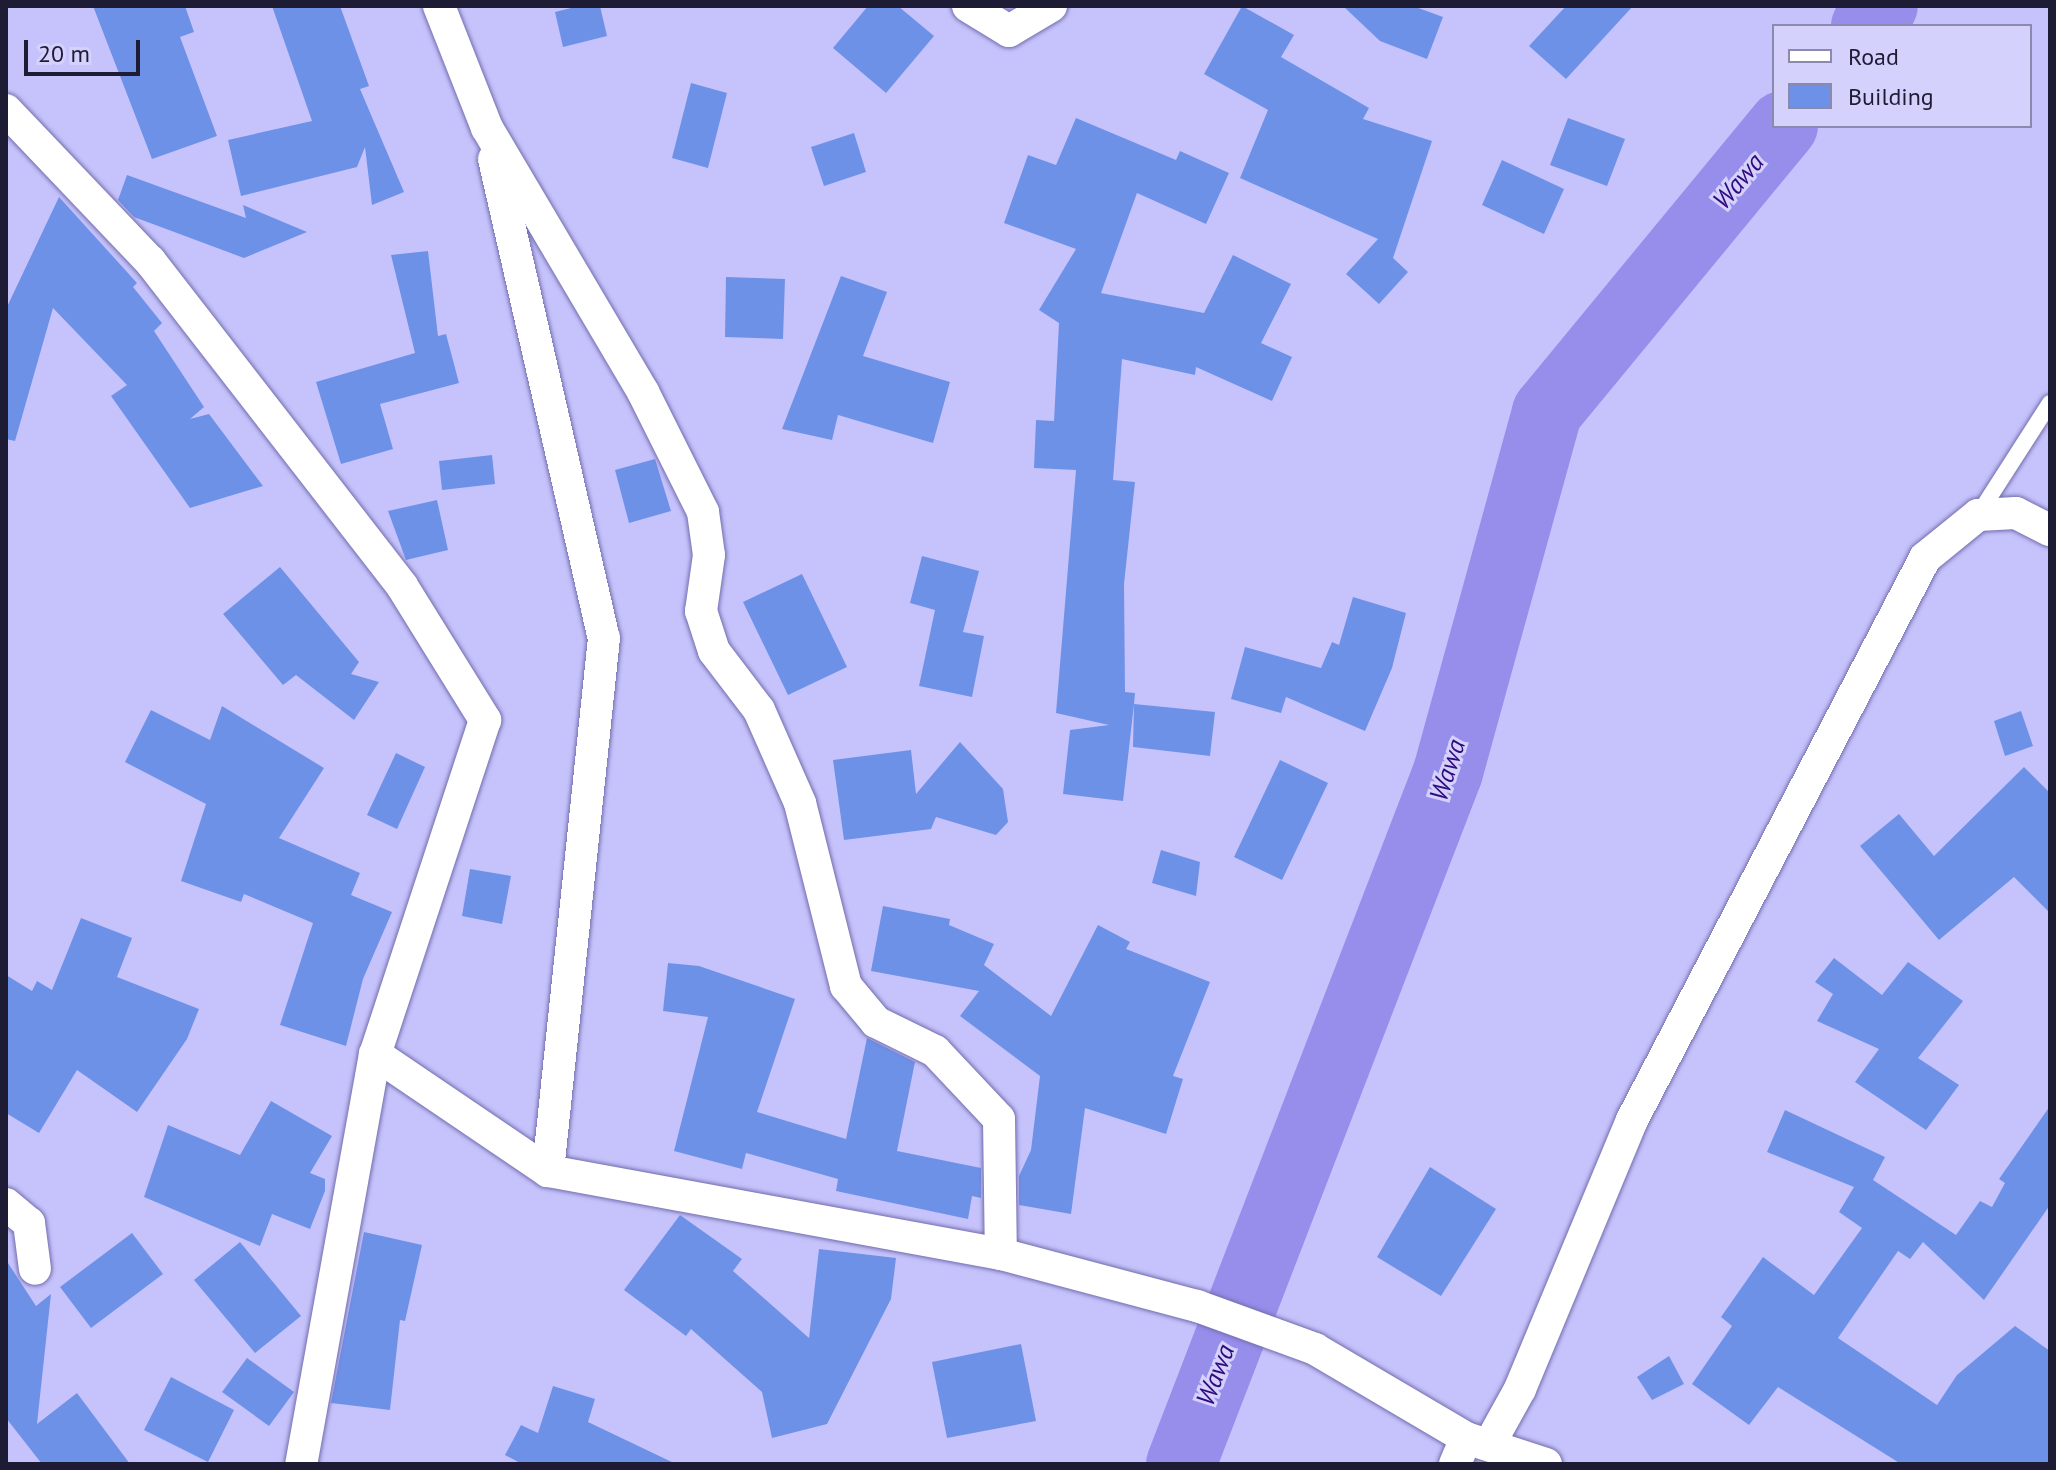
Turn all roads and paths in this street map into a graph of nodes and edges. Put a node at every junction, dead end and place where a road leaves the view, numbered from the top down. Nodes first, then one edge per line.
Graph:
1 (439, 6) edge
2 (968, 6) edge
3 (1051, 6) edge
4 (6, 110) edge
5 (487, 128) junction
6 (2050, 403) edge
7 (1978, 515) junction
8 (2050, 530) edge
9 (375, 1054) junction
10 (548, 1171) junction
11 (6, 1204) edge
12 (1001, 1254) junction
13 (35, 1269) dead end
14 (1470, 1449) edge
15 (301, 1464) edge
16 (1546, 1464) edge

1 - 5 street
2 - 3 street
4 - 9 street
5 - 10 street
5 - 12 street
6 - 7 lane
7 - 8 street
7 - 14 street
9 - 10 street
9 - 15 street
10 - 12 street
11 - 13 street
12 - 14 street
14 - 16 street

